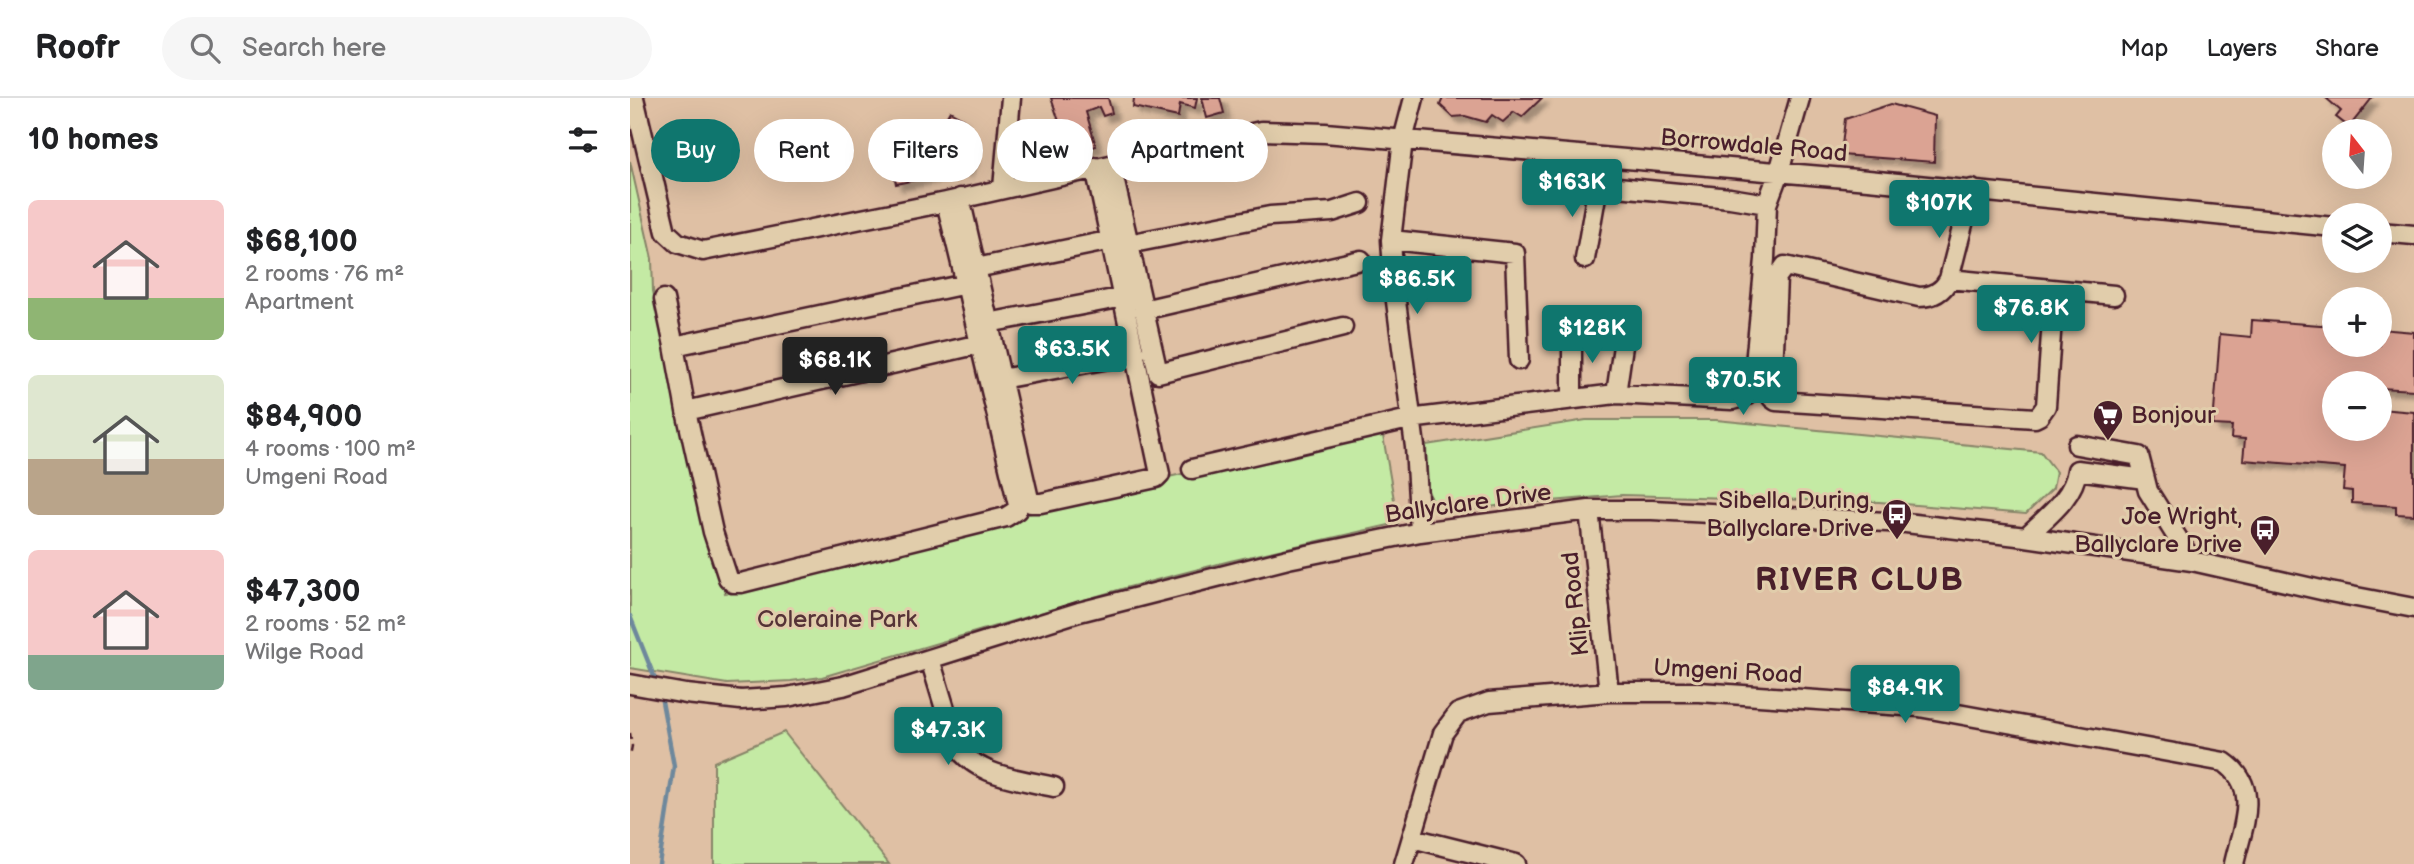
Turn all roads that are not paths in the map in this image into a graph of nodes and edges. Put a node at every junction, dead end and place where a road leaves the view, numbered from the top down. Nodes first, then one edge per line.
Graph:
1 (634, 98) edge
2 (1011, 98) edge
3 (1414, 98) edge
4 (1800, 98) edge
5 (1403, 140) junction
6 (1103, 166) junction
7 (1779, 172) junction
8 (1546, 180) dead end
9 (1598, 185) junction
10 (1003, 188) junction
11 (1972, 189) junction
12 (953, 200) junction
13 (1360, 203) dead end
14 (1767, 204) junction
15 (2322, 226) edge
16 (2414, 231) edge
17 (2392, 232) edge
18 (1391, 240) junction
19 (1120, 242) junction
20 (1585, 259) dead end
21 (1361, 260) dead end
22 (976, 268) junction
23 (1949, 279) junction
24 (966, 284) junction
25 (2054, 291) junction
26 (2114, 295) dead end
27 (1124, 297) junction
28 (664, 299) dead end
29 (1143, 310) junction
30 (988, 323) junction
31 (1343, 327) dead end
32 (1572, 330) dead end
33 (1624, 339) dead end
34 (980, 344) junction
35 (674, 346) junction
36 (1136, 354) junction
37 (1519, 360) dead end
38 (1001, 379) junction
39 (1616, 394) junction
40 (1572, 399) junction
41 (686, 411) junction
42 (1409, 419) junction
43 (2077, 445) dead end
44 (1192, 469) dead end
45 (2145, 478) junction
46 (1589, 510) junction
47 (1420, 532) junction
48 (2026, 537) junction
49 (2192, 561) junction
50 (2330, 592) junction
51 (2414, 608) edge
52 (2414, 618) edge
53 (930, 659) junction
54 (630, 684) edge
55 (1609, 692) junction
56 (1054, 787) dead end
57 (1412, 838) junction
58 (1404, 864) edge
59 (1516, 864) edge
60 (2234, 864) edge

1 - 12 street, Borrowdale Road
2 - 10 street
3 - 5 street
4 - 7 street
5 - 6 street, Borrowdale Road
5 - 7 street, Borrowdale Road
5 - 18 street
6 - 10 street, Borrowdale Road
6 - 19 street
7 - 11 street, Borrowdale Road
7 - 14 street
8 - 9 street
9 - 14 street
9 - 20 street
10 - 12 street, Borrowdale Road
11 - 15 street, Borrowdale Road
11 - 23 street
12 - 22 street
12 - 24 street
13 - 19 street
14 - 39 street
16 - 17 street
18 - 37 street
18 - 42 street
19 - 22 street
19 - 27 street
19 - 29 street
21 - 29 street
22 - 30 street
23 - 25 street
23 - 25 street
24 - 34 street
24 - 35 street
25 - 26 street
27 - 30 street
27 - 36 street
28 - 35 street
29 - 31 street
30 - 38 street
32 - 40 street
33 - 39 street
34 - 41 street
34 - 41 street
35 - 41 street
36 - 38 street
36 - 38 street
39 - 40 street
40 - 42 street
42 - 44 street
42 - 47 street
43 - 45 street
45 - 48 street
45 - 49 street
46 - 47 street, Ballyclare Drive
46 - 48 street, Ballyclare Drive
46 - 55 street, Klip Road
47 - 53 street, Ballyclare Drive
48 - 49 street, Ballyclare Drive
49 - 50 street, Ballyclare Drive
50 - 51 street, Ballyclare Drive
50 - 52 street, Ballyclare Drive
53 - 54 street, Ballyclare Drive
53 - 56 street
55 - 57 street, Umgeni Road
55 - 60 street, Umgeni Road
57 - 58 street
57 - 59 street

